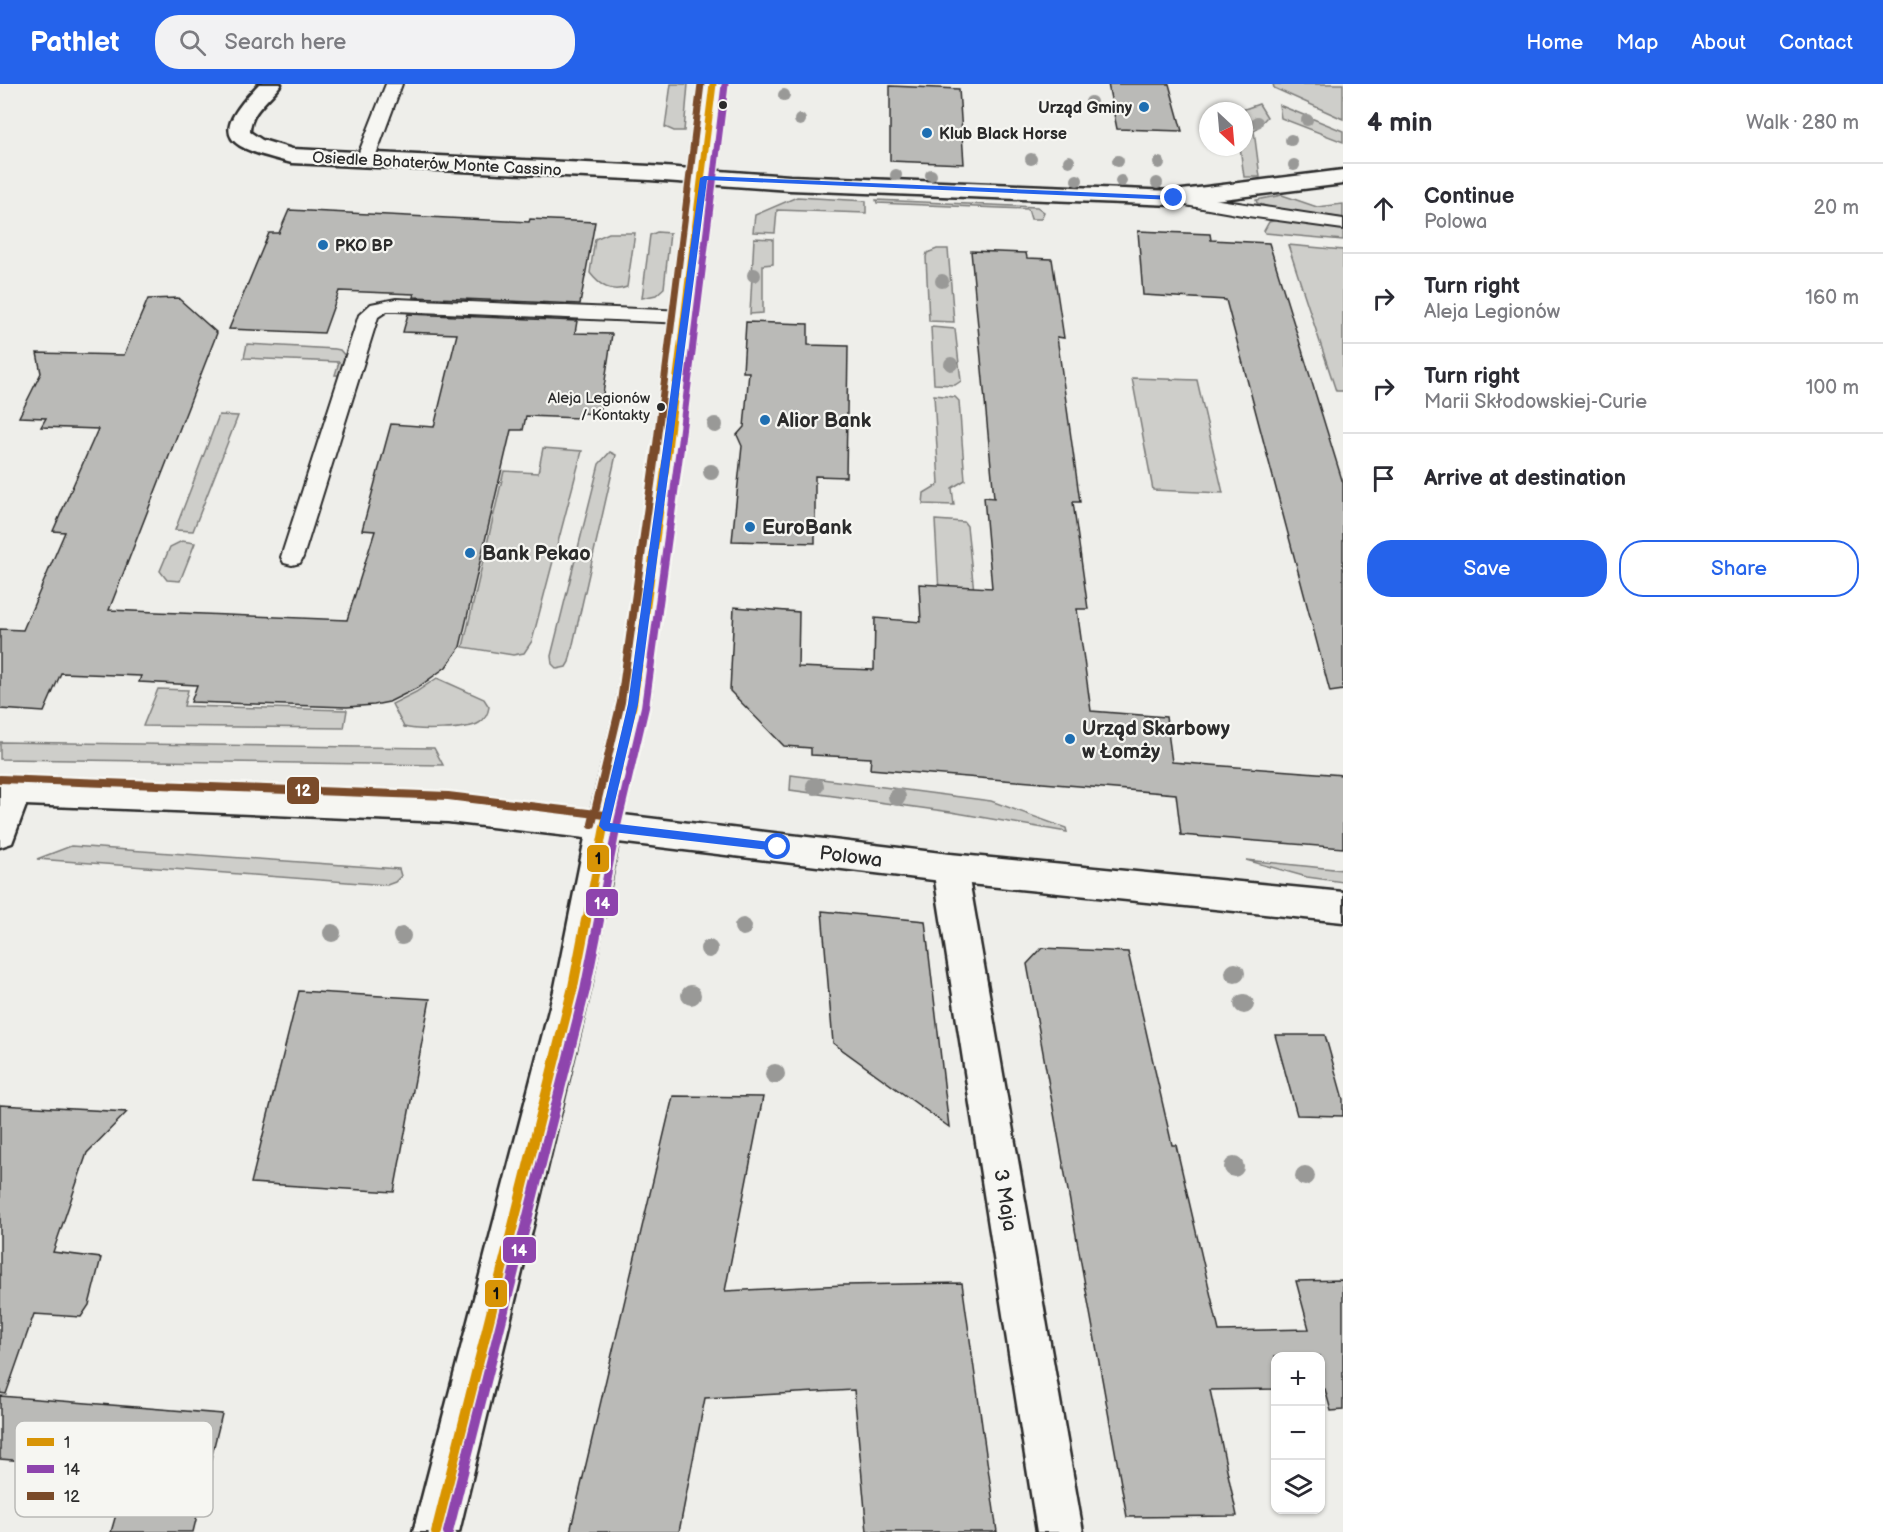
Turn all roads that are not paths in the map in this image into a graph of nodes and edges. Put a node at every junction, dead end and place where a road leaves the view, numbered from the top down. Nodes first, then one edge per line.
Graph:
1 (271, 84) edge
2 (394, 84) edge
3 (713, 84) edge
4 (365, 160) junction
5 (1343, 177) edge
6 (704, 178) junction
7 (1174, 198) junction
8 (1343, 224) edge
9 (686, 317) junction
10 (292, 557) dead end
11 (7, 791) edge
12 (604, 826) junction
13 (0, 833) edge
14 (950, 868) junction
15 (1343, 907) edge
16 (436, 1532) edge
17 (1060, 1532) edge

1 - 4 street, Osiedle Bohaterów Monte Cassino
2 - 4 lane
3 - 6 street
4 - 6 street, Osiedle Bohaterów Monte Cassino
5 - 7 street, Osiedle Bohaterów Monte Cassino
6 - 7 street, Osiedle Bohaterów Monte Cassino
6 - 9 street
7 - 8 lane
9 - 10 lane
9 - 12 street
11 - 12 street, Polowa
11 - 13 street
12 - 14 street, Polowa
12 - 16 street
14 - 15 street, Polowa
14 - 17 street, 3 Maja

